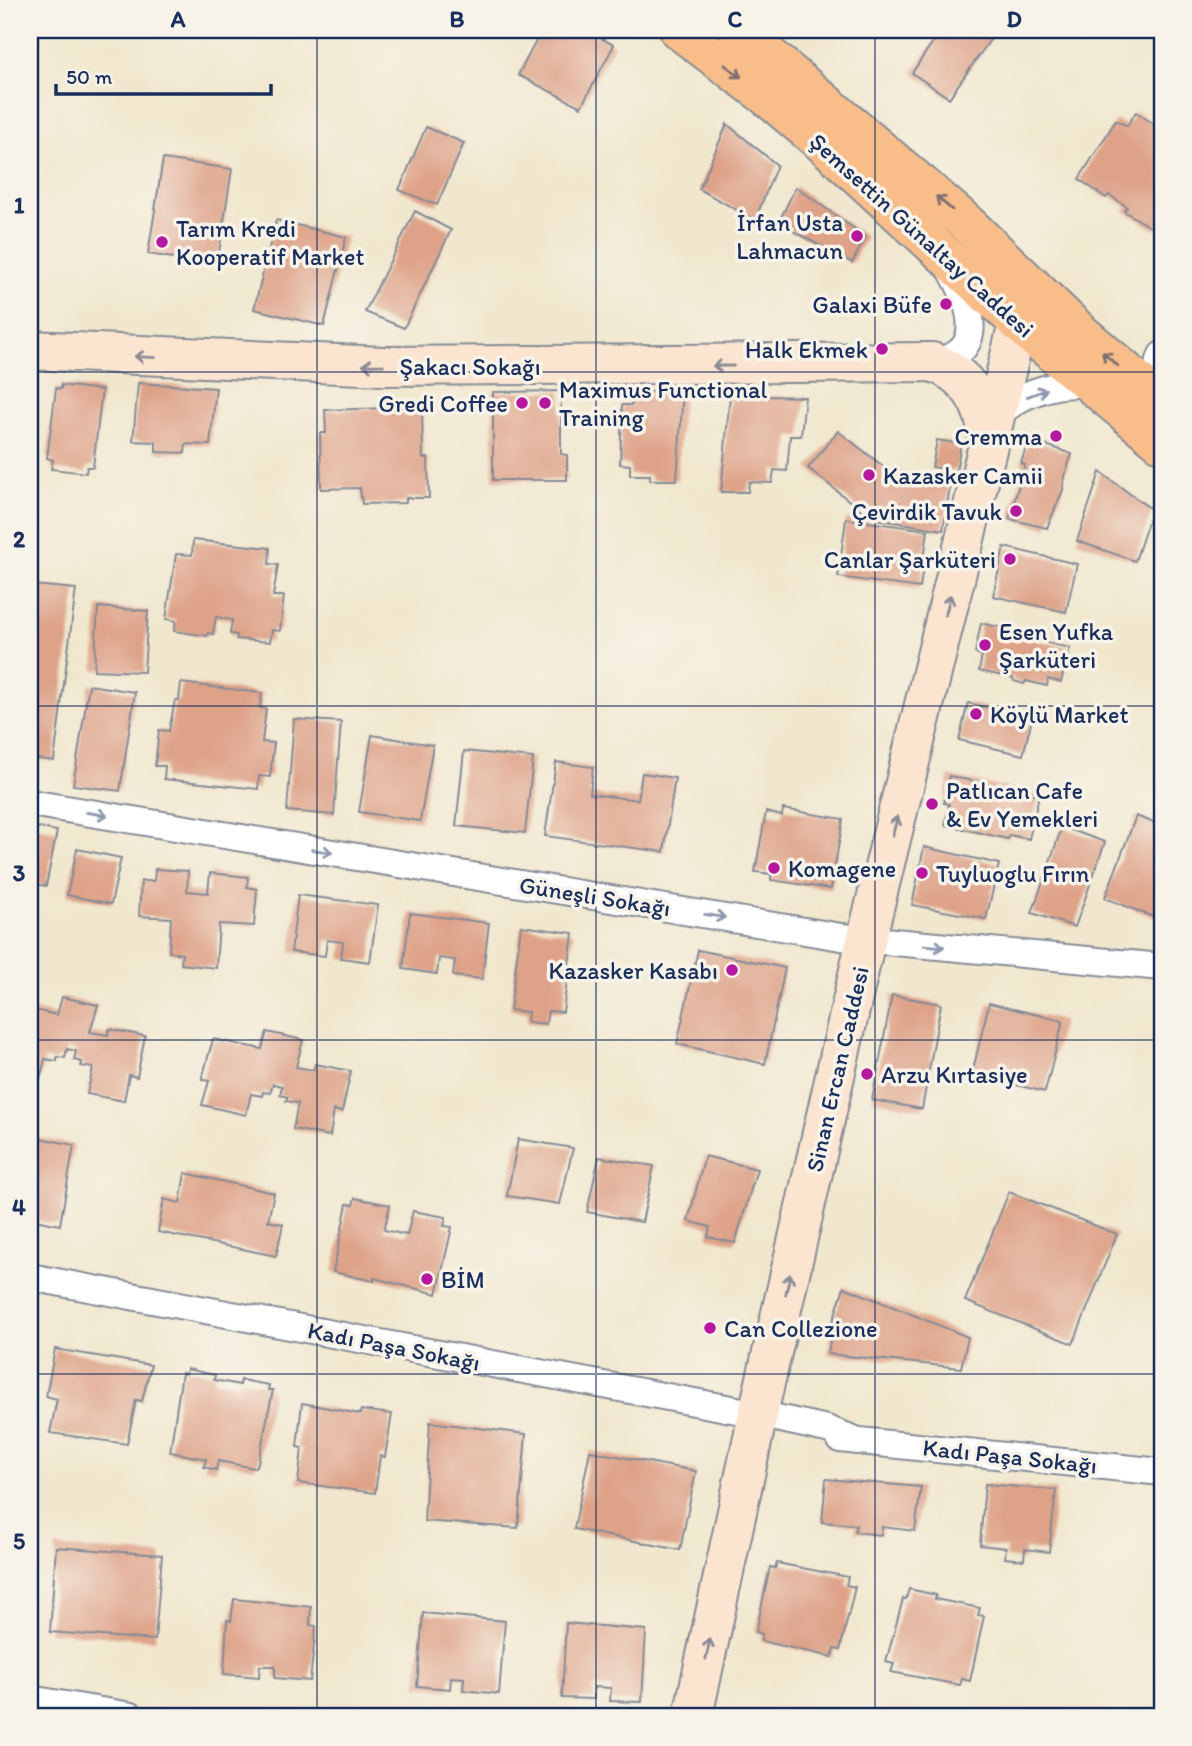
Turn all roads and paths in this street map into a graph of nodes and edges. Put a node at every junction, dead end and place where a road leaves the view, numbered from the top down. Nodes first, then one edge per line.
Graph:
1 (679, 30) edge
2 (739, 30) edge
3 (936, 246) junction
4 (1006, 260) junction
5 (1020, 324) junction
6 (30, 350) edge
7 (1162, 355) edge
8 (932, 362) junction
9 (1093, 386) junction
10 (1155, 397) edge
11 (990, 433) junction
12 (1162, 443) edge
13 (30, 803) edge
14 (866, 940) junction
15 (1162, 967) edge
16 (30, 1278) edge
17 (758, 1414) junction
18 (1162, 1472) edge
19 (30, 1699) edge
20 (131, 1716) edge
21 (694, 1716) edge

1 -> 3 main road, Şemsettin Günaltay Caddesi
4 -> 2 main road, Şemsettin Günaltay Caddesi
3 - 5 main road, Şemsettin Günaltay Caddesi
3 - 8 street
4 - 5 street, Sinan Ercan Caddesi
10 -> 4 main road, Şemsettin Günaltay Caddesi
5 - 9 main road, Şemsettin Günaltay Caddesi
5 - 11 street, Sinan Ercan Caddesi
8 -> 6 street, Şakacı Sokağı
7 - 10 street
8 - 11 street
11 -> 9 street
9 - 12 main road, Şemsettin Günaltay Caddesi
14 -> 11 street, Sinan Ercan Caddesi
13 -> 14 street, Güneşli Sokağı
14 -> 15 street, Güneşli Sokağı
17 -> 14 street, Sinan Ercan Caddesi
16 - 17 street, Kadı Paşa Sokağı
17 - 18 street, Kadı Paşa Sokağı
21 -> 17 street, Sinan Ercan Caddesi
19 - 20 street

